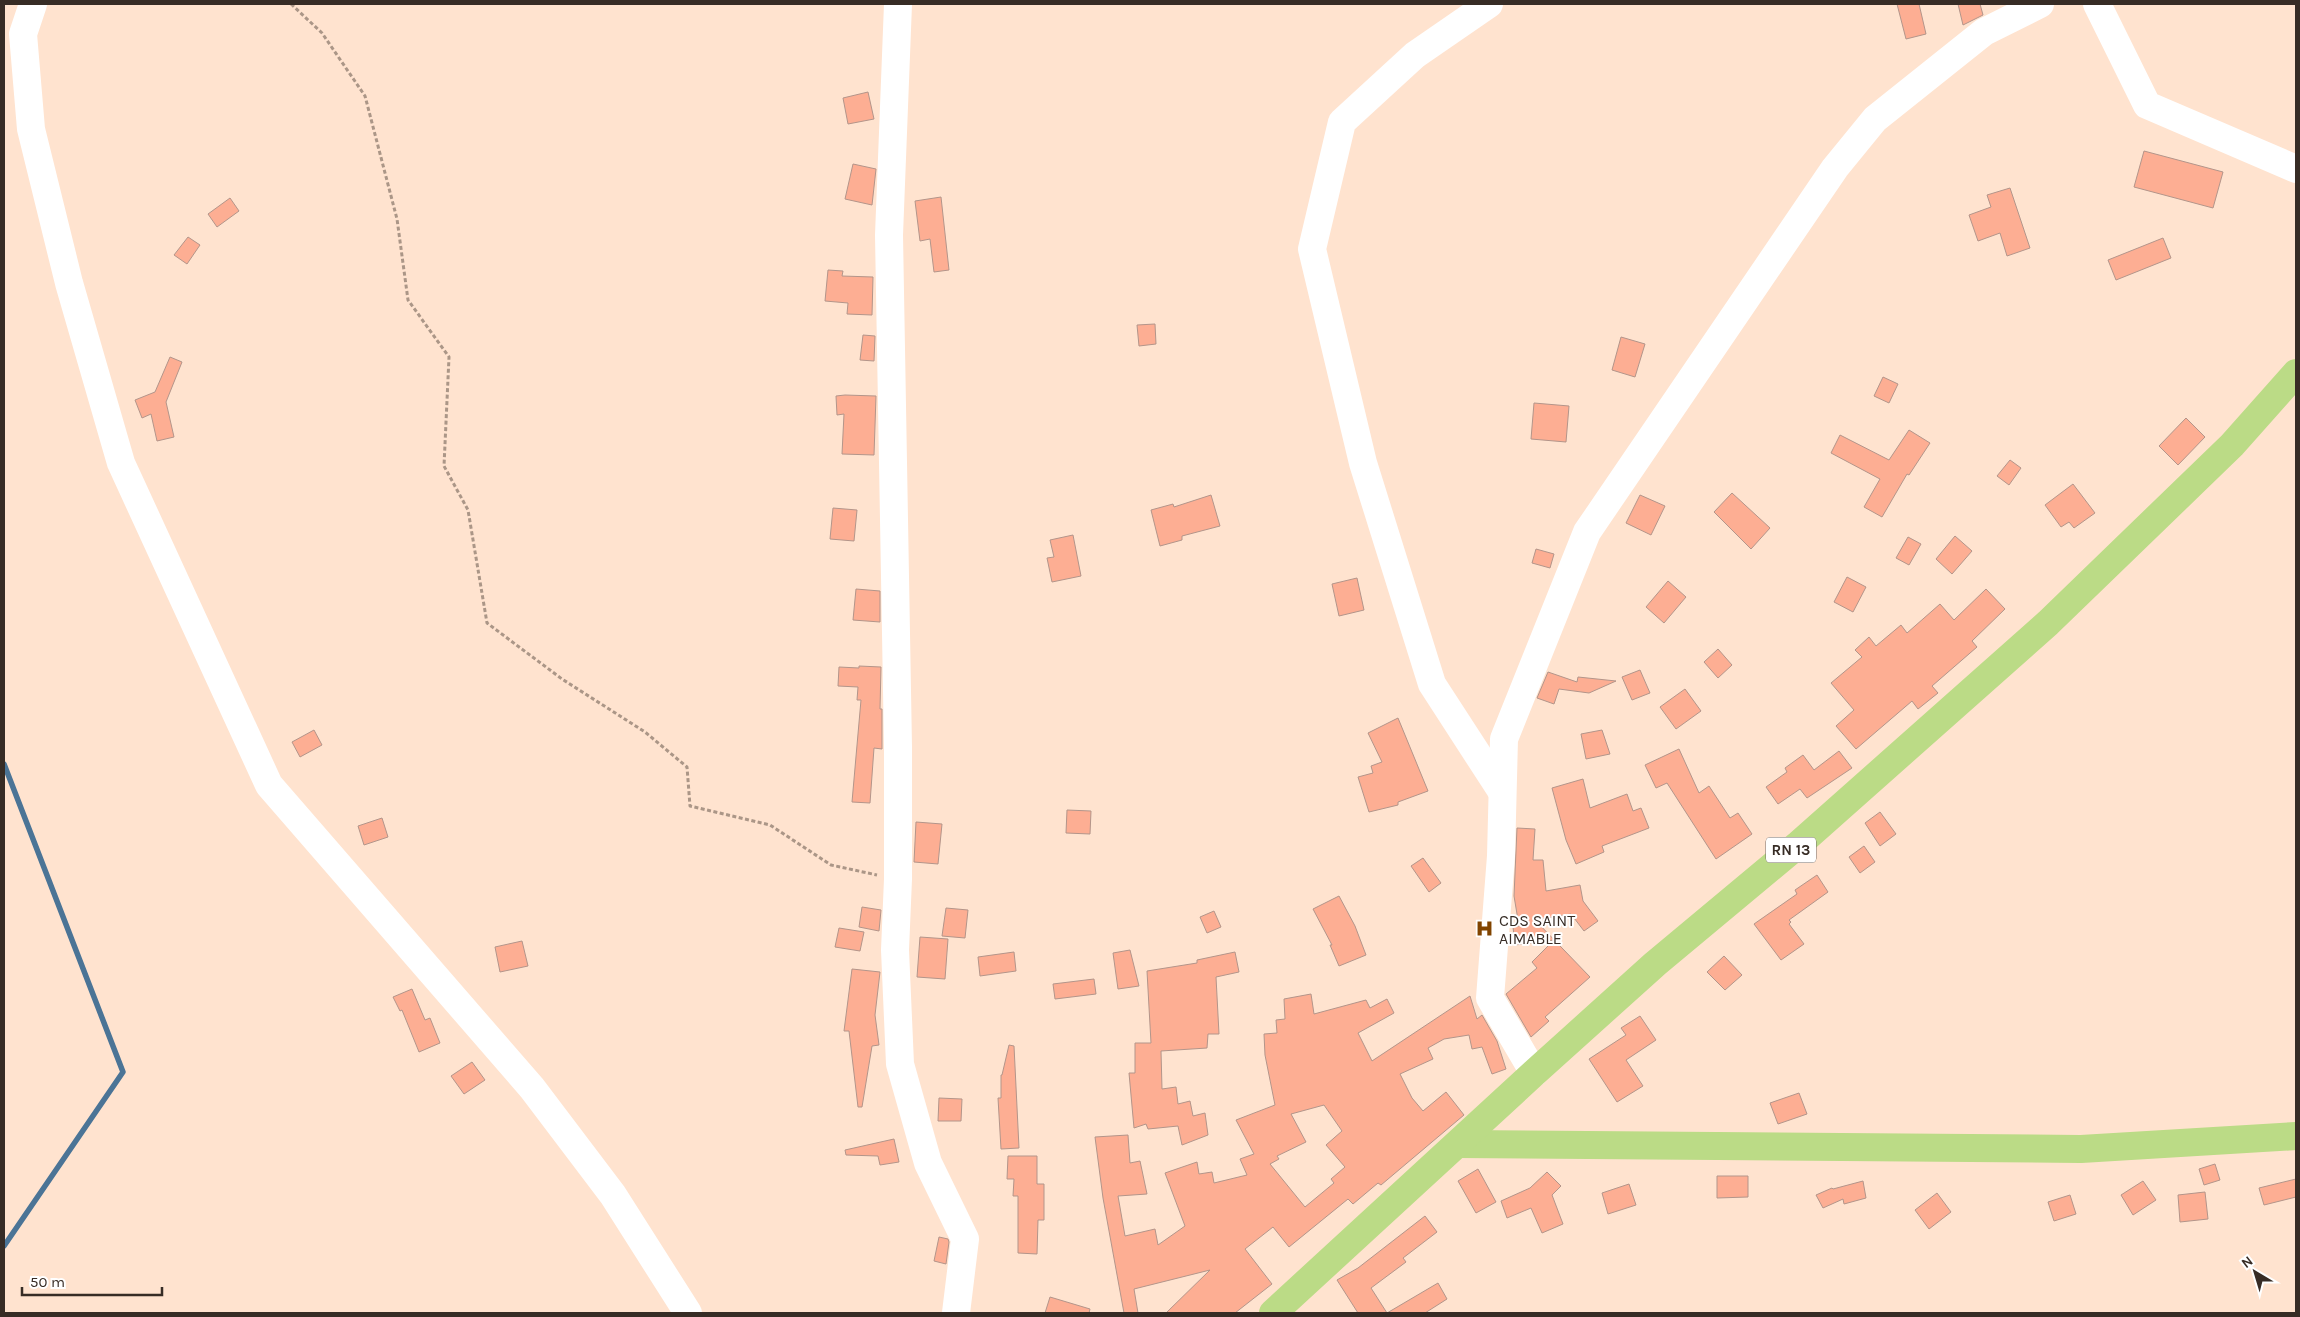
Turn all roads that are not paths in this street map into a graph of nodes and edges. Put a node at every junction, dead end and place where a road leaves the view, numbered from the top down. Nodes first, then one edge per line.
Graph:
1 (33, 4) edge
2 (898, 4) edge
3 (1489, 4) edge
4 (2040, 4) edge
5 (2097, 4) edge
6 (2296, 169) edge
7 (2296, 373) edge
8 (1502, 792) junction
9 (1534, 1073) junction
10 (2296, 1136) edge
11 (1458, 1144) junction
12 (688, 1313) edge
13 (956, 1313) edge
14 (1273, 1313) edge

1 - 12 street
2 - 13 street
3 - 8 street
4 - 8 street
5 - 6 street
7 - 9 main road, RN 13
8 - 9 street
9 - 11 main road, RN 13
10 - 11 main road
11 - 14 main road, RN 13

